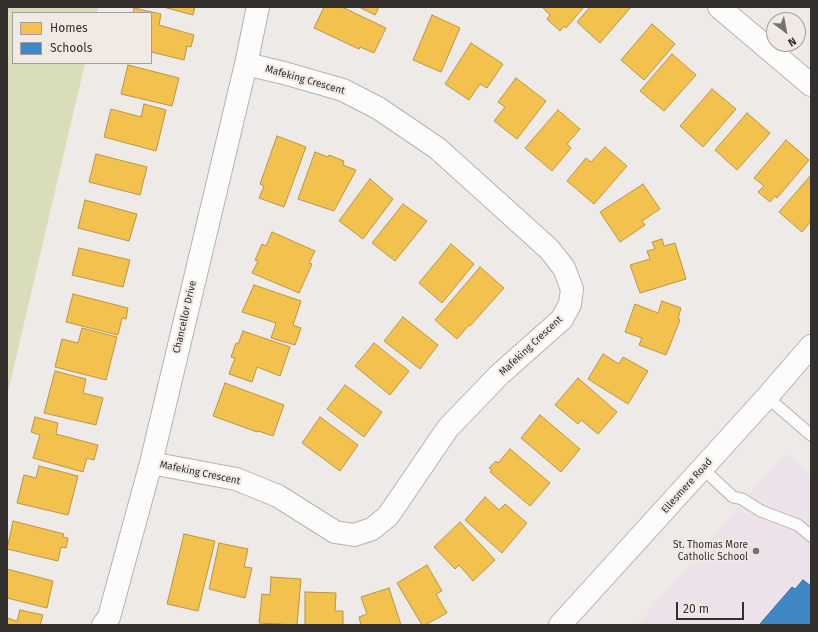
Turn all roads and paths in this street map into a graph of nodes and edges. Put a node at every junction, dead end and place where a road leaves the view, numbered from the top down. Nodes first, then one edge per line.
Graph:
1 (258, 7) edge
2 (719, 7) edge
3 (246, 64) junction
4 (811, 86) edge
5 (811, 346) edge
6 (767, 397) junction
7 (811, 435) edge
8 (151, 463) junction
9 (702, 469) junction
10 (811, 536) edge
11 (103, 625) edge
12 (560, 625) edge

1 - 3 street, Chancellor Drive
2 - 4 street
3 - 8 street, Chancellor Drive
3 - 8 street, Mafeking Crescent
5 - 6 street, Ellesmere Road
6 - 7 lane
6 - 9 street, Ellesmere Road
8 - 11 street, Chancellor Drive
9 - 10 lane
9 - 12 street, Ellesmere Road

